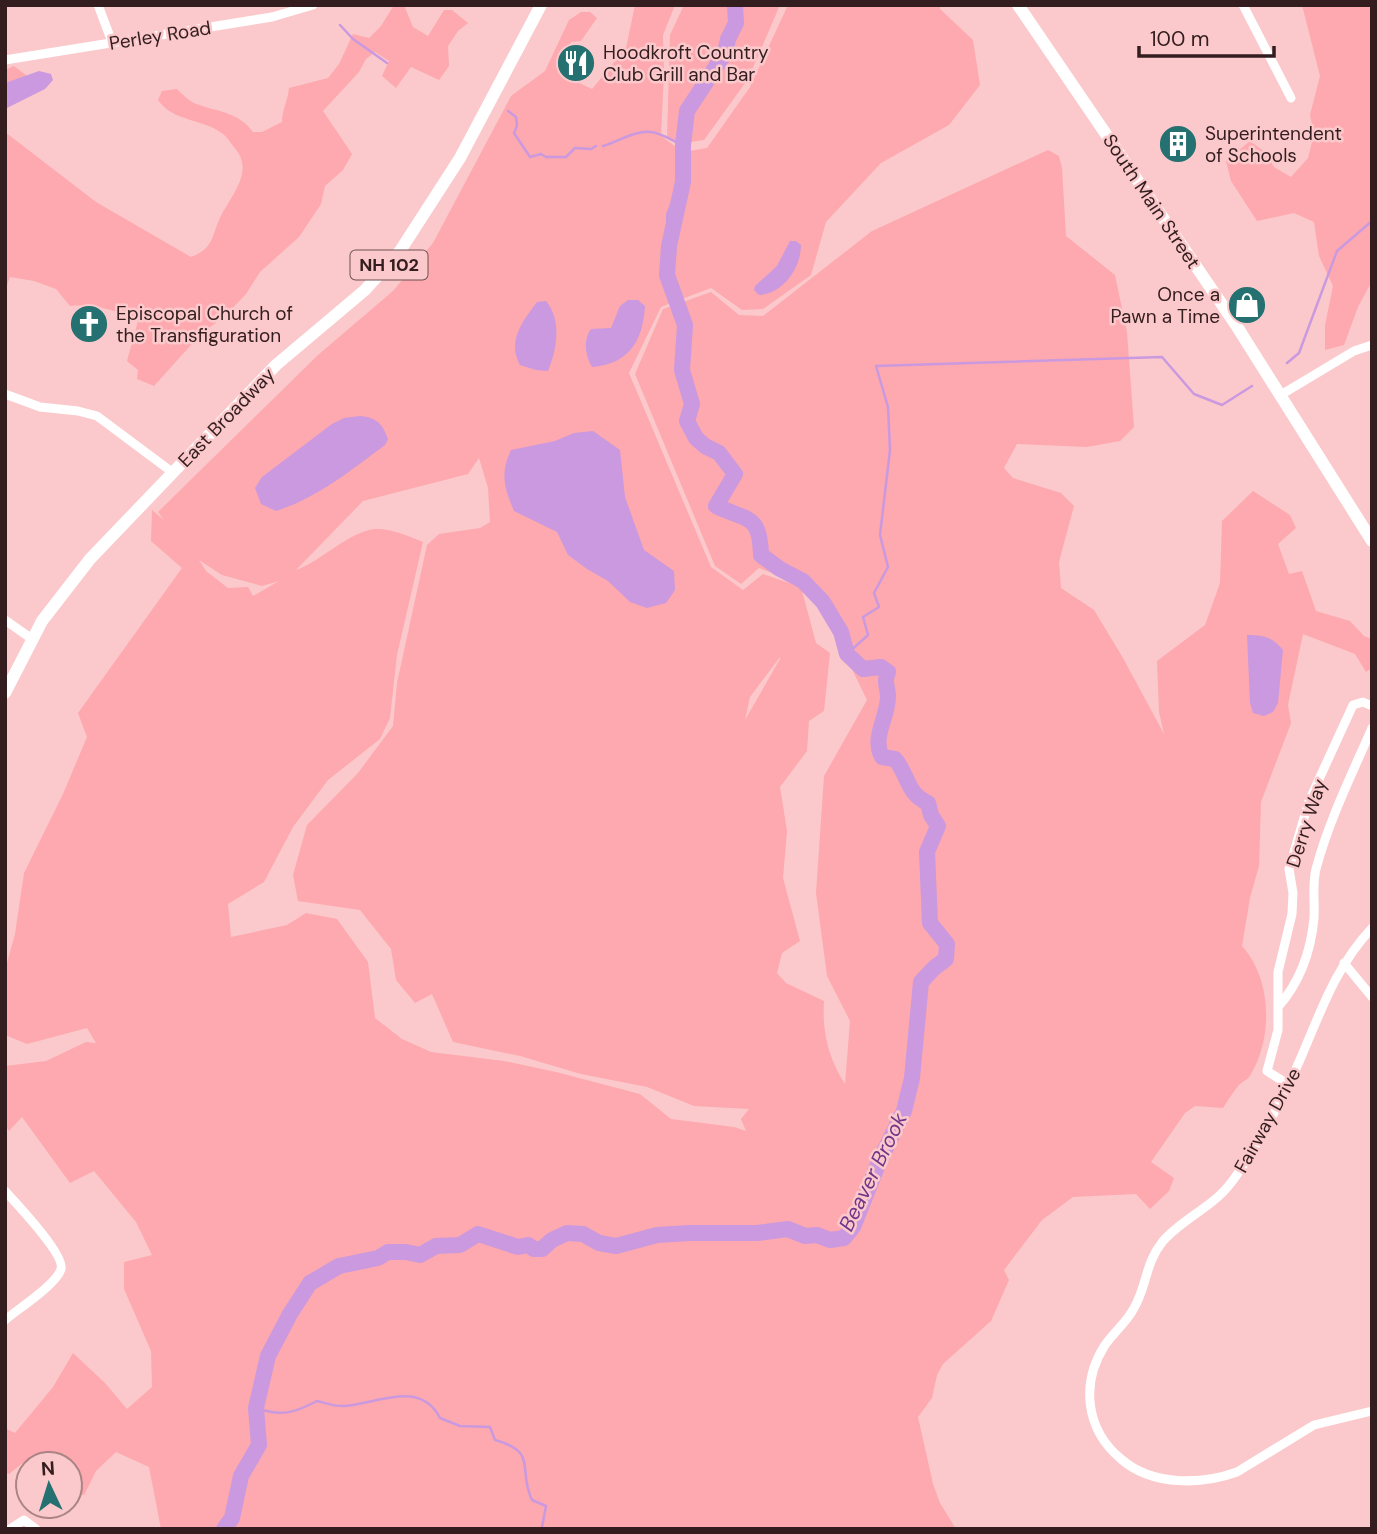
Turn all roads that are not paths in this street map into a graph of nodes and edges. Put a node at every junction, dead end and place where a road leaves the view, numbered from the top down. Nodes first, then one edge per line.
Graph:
1 (98, 5) edge
2 (269, 5) edge
3 (313, 5) edge
4 (541, 5) edge
5 (1018, 5) edge
6 (1243, 5) edge
7 (272, 17) junction
8 (111, 42) junction
9 (5, 60) edge
10 (1291, 99) dead end
11 (1372, 345) edge
12 (5, 394) edge
13 (1279, 396) junction
14 (172, 472) junction
15 (1372, 541) edge
16 (5, 620) edge
17 (32, 639) junction
18 (5, 693) edge
19 (1372, 706) edge
20 (1372, 728) edge
21 (1372, 928) edge
22 (1344, 963) junction
23 (1372, 997) edge
24 (1278, 1007) junction
25 (1289, 1085) junction
26 (5, 1191) edge
27 (5, 1320) edge
28 (1372, 1411) edge
29 (10, 1529) edge
30 (36, 1529) edge

1 - 8 street
2 - 7 street
3 - 7 street, Perley Road
4 - 14 main road, East Broadway / NH 102
5 - 13 main road, South Main Street
6 - 10 street
7 - 8 street, Perley Road
8 - 9 street, Perley Road
11 - 13 street
12 - 14 street
13 - 15 main road, South Main Street
14 - 17 main road, East Broadway / NH 102
16 - 17 street
17 - 18 main road, East Broadway / NH 102
19 - 24 street, Derry Way
20 - 24 street, Derry Way
21 - 22 street, Fairway Drive
22 - 23 street
22 - 25 street, Fairway Drive
24 - 25 street, Derry Way
25 - 28 street, Fairway Drive
26 - 27 street
29 - 30 street

